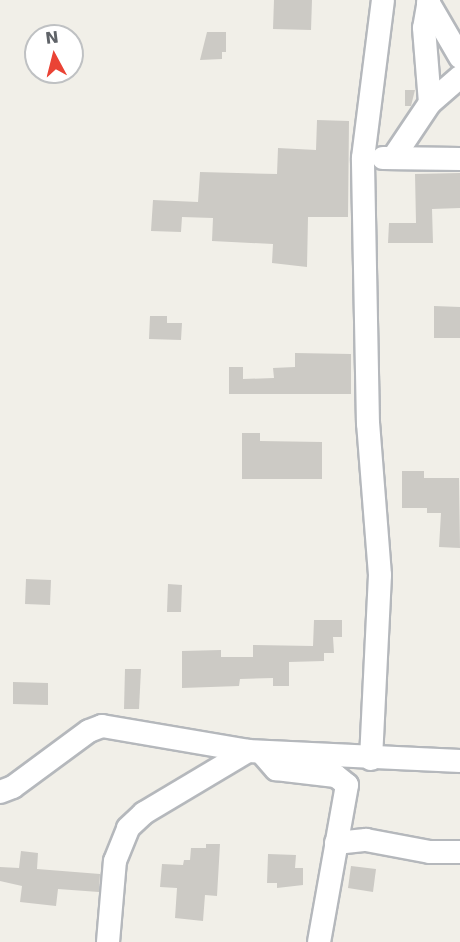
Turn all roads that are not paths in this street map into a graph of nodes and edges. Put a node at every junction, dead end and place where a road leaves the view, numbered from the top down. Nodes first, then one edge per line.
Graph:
1 (383, 0) edge
2 (429, 1) edge
3 (460, 57) edge
4 (460, 77) edge
5 (430, 103) junction
6 (363, 158) junction
7 (393, 158) junction
8 (460, 159) edge
9 (254, 751) junction
10 (371, 759) junction
11 (460, 760) edge
12 (0, 792) edge
13 (336, 843) junction
14 (460, 852) edge
15 (108, 942) edge
16 (319, 942) edge

1 - 6 street
2 - 3 street
2 - 5 street
4 - 5 street
5 - 7 street
6 - 7 street
6 - 10 street
7 - 8 street
9 - 10 street
9 - 12 street
9 - 13 street
9 - 15 street
10 - 11 street
13 - 14 street
13 - 16 street

